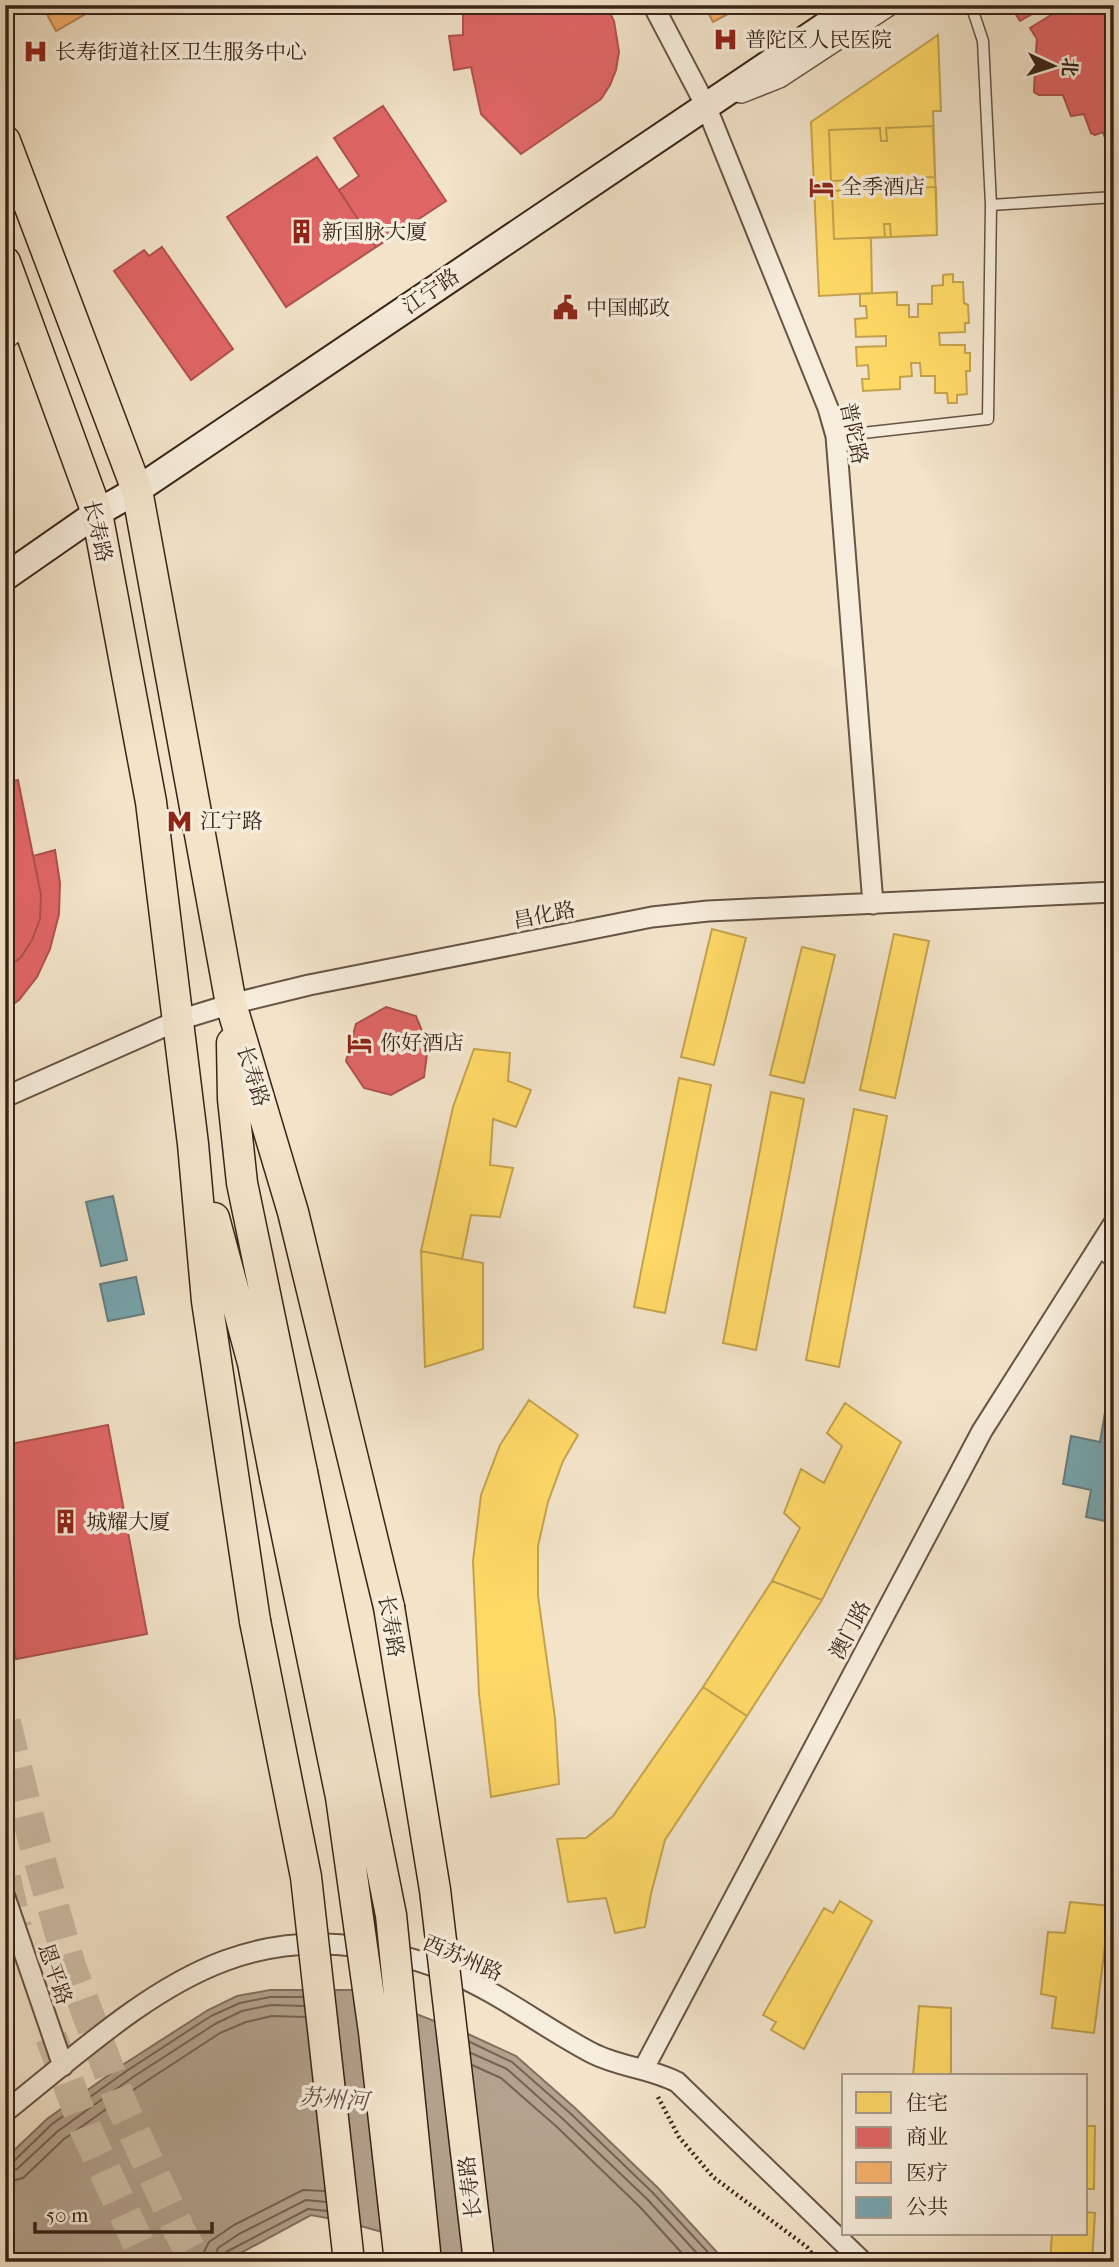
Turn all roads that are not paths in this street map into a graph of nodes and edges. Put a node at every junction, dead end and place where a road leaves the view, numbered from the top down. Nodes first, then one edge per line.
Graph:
1 (653, 5) edge
2 (856, 5) edge
3 (887, 5) edge
4 (971, 5) edge
5 (706, 106) junction
6 (5, 141) edge
7 (1114, 197) edge
8 (991, 205) junction
9 (5, 262) edge
10 (30, 328) junction
11 (5, 345) edge
12 (836, 436) junction
13 (136, 490) junction
14 (97, 513) junction
15 (5, 577) edge
16 (1114, 892) edge
17 (873, 904) junction
18 (231, 1004) junction
19 (179, 1020) junction
20 (5, 1097) edge
21 (193, 1144) junction
22 (1114, 1223) edge
23 (1097, 1250) junction
24 (1114, 1264) edge
25 (288, 1474) junction
26 (5, 1897) edge
27 (63, 2066) junction
28 (644, 2068) junction
29 (5, 2112) edge
30 (349, 2262) edge
31 (400, 2262) edge
32 (426, 2262) edge
33 (478, 2262) edge
34 (863, 2262) edge

1 - 5 street, 普陀路
2 - 5 main road, 江宁路
3 - 5 street
4 - 8 lane
5 - 12 street, 普陀路
5 - 13 main road, 江宁路
6 - 13 main road, 长寿路
7 - 8 lane
8 - 12 lane
9 - 10 main road, 长寿路
10 - 11 lane
10 - 14 main road, 长寿路
12 - 17 street, 普陀路
13 - 14 main road, 江宁路
13 - 18 main road, 长寿路
14 - 15 main road, 江宁路
14 - 19 main road, 长寿路
16 - 17 street, 昌化路
17 - 18 street, 昌化路
18 - 19 street, 昌化路
18 - 25 main road, 长寿路
18 - 33 main road, 长寿路, bridge
19 - 20 street, 昌化路
19 - 21 main road, 长寿路
21 - 25 main road, 长寿路
21 - 30 main road, 长寿路, bridge
22 - 23 street, 澳门路
23 - 24 lane
23 - 28 street, 澳门路
25 - 31 main road, 长寿路, bridge
25 - 32 main road, 长寿路, bridge
26 - 27 street, 恩平路
27 - 28 street, 西苏州路
27 - 29 street, 西苏州路
28 - 34 street, 西苏州路

